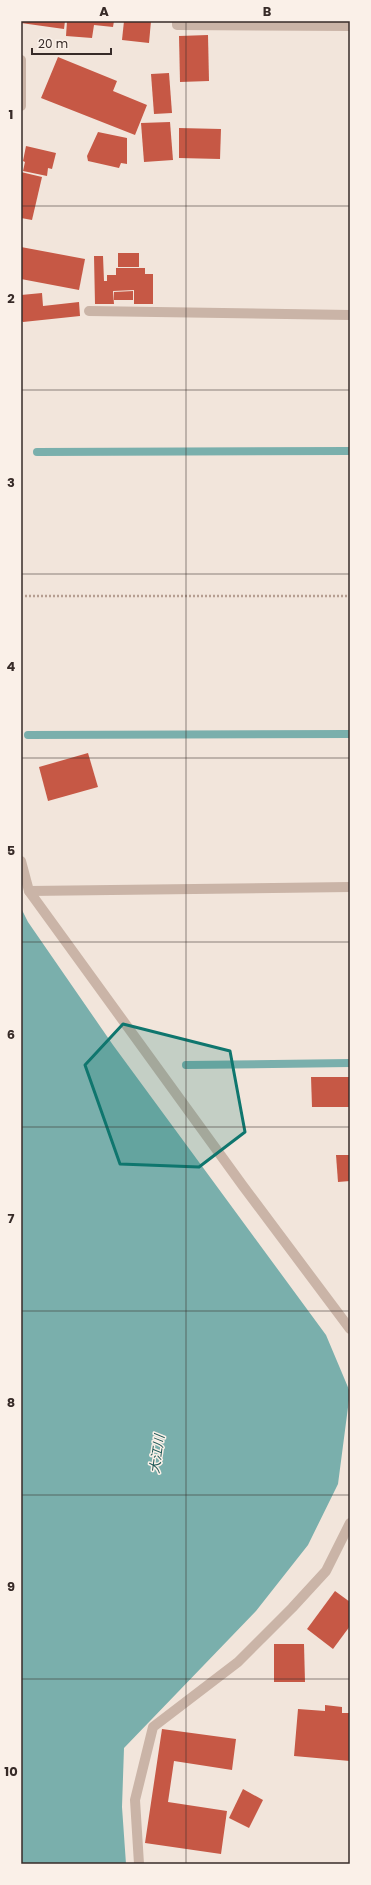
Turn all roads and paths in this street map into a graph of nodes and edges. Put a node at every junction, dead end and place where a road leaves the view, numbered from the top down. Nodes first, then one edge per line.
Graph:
1 (177, 21) edge
2 (350, 26) edge
3 (21, 60) edge
4 (21, 106) edge
5 (89, 311) dead end
6 (350, 315) edge
7 (25, 596) dead end
8 (350, 596) edge
9 (21, 861) edge
10 (350, 887) edge
11 (29, 891) junction
12 (350, 1329) edge
13 (350, 1523) edge
14 (139, 1864) edge

1 - 2 street
3 - 4 street
5 - 6 street
7 - 8 path
9 - 11 street
10 - 11 street
11 - 12 street
13 - 14 street

